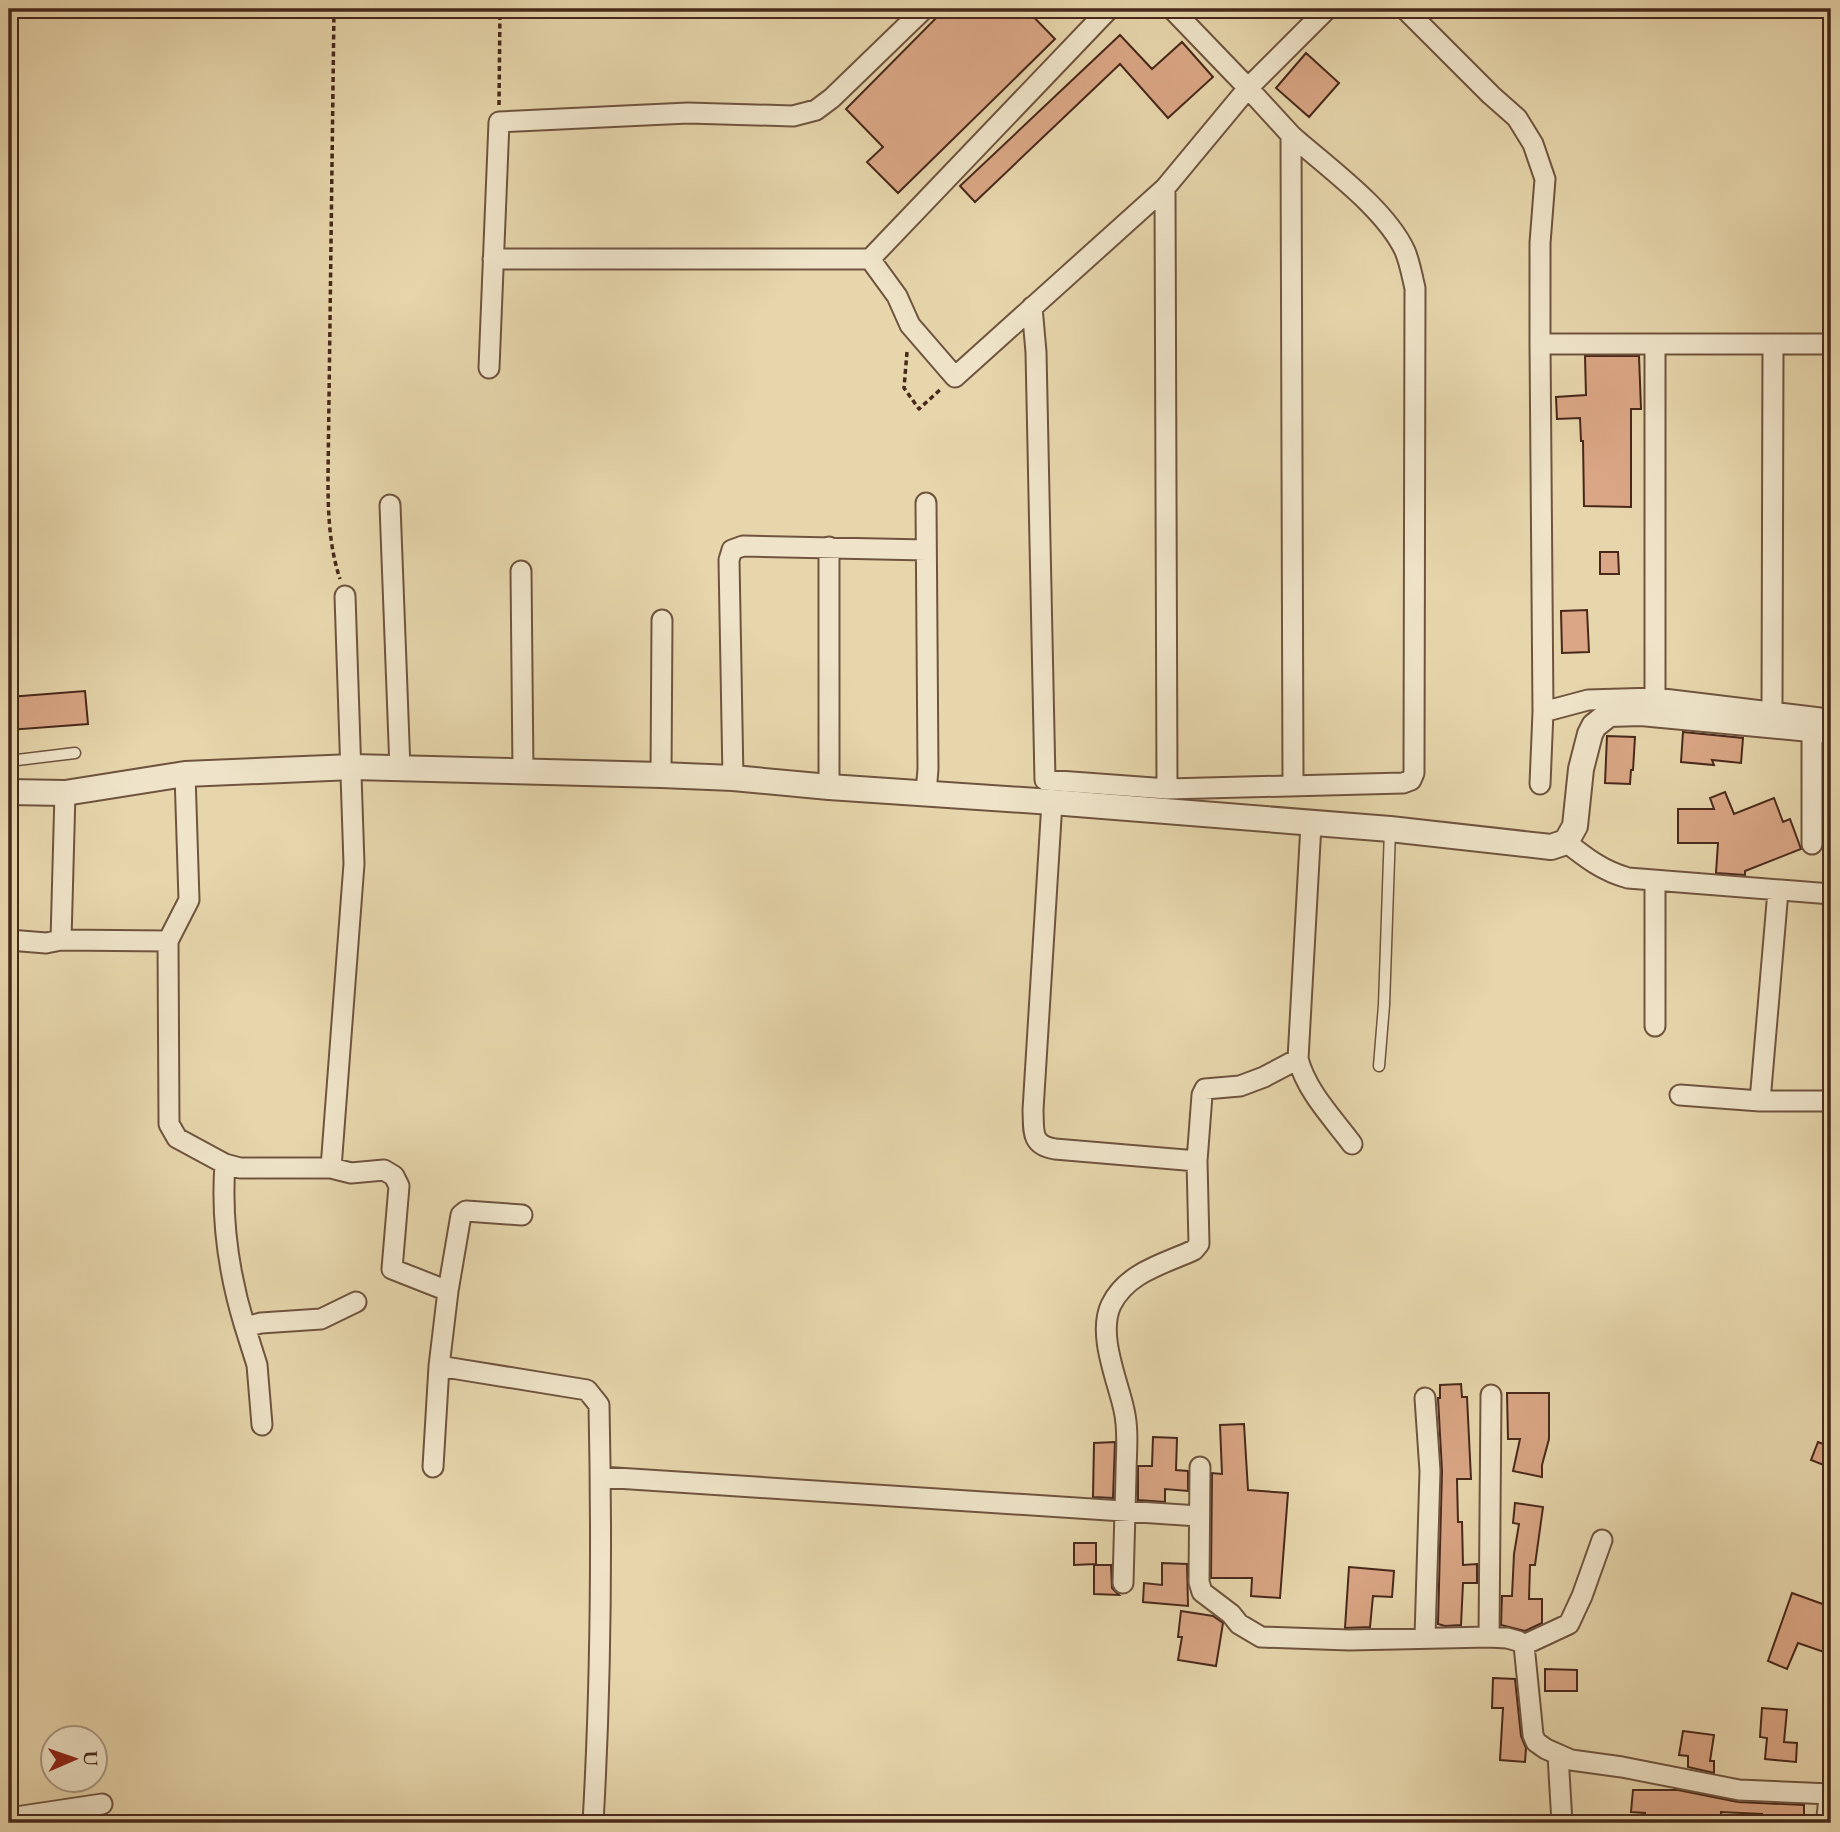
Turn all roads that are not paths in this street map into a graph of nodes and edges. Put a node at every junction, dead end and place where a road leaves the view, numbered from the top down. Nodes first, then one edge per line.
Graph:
1 (925, 9) edge
2 (1109, 9) edge
3 (1172, 9) edge
4 (1328, 9) edge
5 (1405, 9) edge
6 (1248, 88) junction
7 (1291, 135) junction
8 (1164, 188) junction
9 (493, 258) junction
10 (870, 259) junction
11 (1032, 307) junction
12 (1540, 344) junction
13 (1655, 344) junction
14 (1773, 344) junction
15 (1831, 344) edge
16 (489, 368) dead end
17 (926, 503) dead end
18 (390, 505) dead end
19 (828, 547) junction
20 (926, 550) junction
21 (521, 571) dead end
22 (345, 596) road end
23 (662, 621) dead end
24 (1655, 698) junction
25 (1543, 712) junction
26 (1772, 713) junction
27 (1825, 726) edge
28 (75, 753) dead end
29 (9, 761) edge
30 (353, 767) junction
31 (400, 769) junction
32 (523, 771) junction
33 (185, 774) junction
34 (661, 775) junction
35 (733, 778) junction
36 (1540, 784) dead end
37 (1293, 786) junction
38 (830, 787) junction
39 (1167, 789) junction
40 (9, 792) edge
41 (65, 793) junction
42 (926, 793) junction
43 (1052, 802) junction
44 (1311, 824) junction
45 (1390, 829) junction
46 (1566, 842) junction
47 (1812, 844) dead end
48 (1655, 882) junction
49 (1777, 891) junction
50 (1831, 894) edge
51 (9, 940) edge
52 (61, 940) junction
53 (168, 941) junction
54 (1655, 1026) dead end
55 (1298, 1059) junction
56 (1379, 1066) dead end
57 (1681, 1095) dead end
58 (1760, 1101) junction
59 (1831, 1101) edge
60 (1352, 1144) dead end
61 (1197, 1161) junction
62 (225, 1164) junction
63 (331, 1168) junction
64 (522, 1215) dead end
65 (448, 1291) junction
66 (356, 1302) dead end
67 (245, 1327) junction
68 (439, 1366) junction
69 (1490, 1395) dead end
70 (1425, 1398) dead end
71 (262, 1425) dead end
72 (433, 1467) dead end
73 (1200, 1467) dead end
74 (601, 1477) junction
75 (1125, 1510) junction
76 (1199, 1516) junction
77 (1602, 1540) dead end
78 (1123, 1583) dead end
79 (1425, 1637) junction
80 (1489, 1637) junction
81 (1524, 1645) junction
82 (1558, 1755) junction
83 (1831, 1794) edge
84 (1831, 1802) edge
85 (102, 1804) dead end
86 (9, 1818) edge
87 (593, 1823) edge
88 (1562, 1823) edge
89 (1829, 1823) edge

1 - 9 street
2 - 10 street
3 - 6 street
4 - 6 street
5 - 12 street
6 - 7 street
6 - 8 street
7 - 37 street
7 - 37 street
8 - 11 street
8 - 39 street
9 - 10 street
9 - 16 street
10 - 11 street
11 - 39 street
12 - 13 street
12 - 25 street
13 - 14 street
13 - 24 street
14 - 15 street
14 - 26 street
17 - 20 street
18 - 31 street
19 - 20 street
19 - 35 street
19 - 38 street
20 - 42 street
21 - 32 street
22 - 30 street
23 - 34 street
24 - 25 street
24 - 26 street
25 - 36 street
26 - 27 street
27 - 46 street
27 - 47 street
28 - 29 lane
30 - 31 street
30 - 33 street
30 - 63 street
31 - 32 street
32 - 34 street
33 - 41 street
33 - 53 street
34 - 35 street
35 - 38 street
37 - 39 street
38 - 42 street
40 - 41 street
41 - 52 street
42 - 43 street
43 - 44 street
43 - 61 street
44 - 45 street
44 - 55 street
45 - 46 street
45 - 56 lane
46 - 48 street
48 - 49 street
48 - 54 street
49 - 50 street
49 - 58 street
51 - 52 street
52 - 53 street
53 - 62 street
55 - 60 street
55 - 61 street
57 - 58 street
58 - 59 street
61 - 75 street
62 - 63 street
62 - 67 street
63 - 65 street
64 - 65 street
65 - 68 street
66 - 67 street
67 - 71 street
68 - 72 street
68 - 74 street
69 - 80 street
70 - 79 street
73 - 76 street
74 - 75 street
74 - 87 street
75 - 76 street
75 - 78 street
76 - 79 street
77 - 81 street
79 - 80 street
80 - 81 street
81 - 82 street
82 - 83 street
82 - 88 street
84 - 89 street
85 - 86 street

